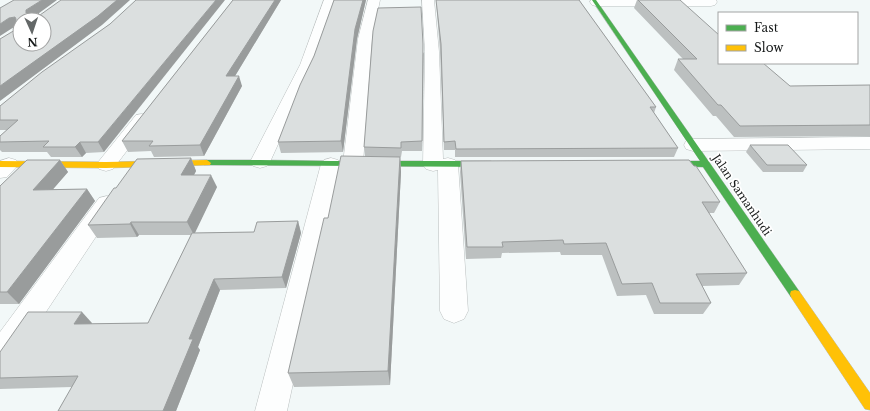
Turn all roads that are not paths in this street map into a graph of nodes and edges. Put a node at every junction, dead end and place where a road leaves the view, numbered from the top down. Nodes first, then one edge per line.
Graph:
1 (330, 0) edge
2 (374, 0) edge
3 (428, 0) edge
4 (595, 1) edge
5 (711, 2) dead end
6 (150, 109) edge
7 (870, 143) edge
8 (693, 145) junction
9 (260, 162) junction
10 (134, 164) junction
11 (342, 164) junction
12 (440, 164) junction
13 (502, 164) edge
14 (652, 164) edge
15 (706, 164) junction
16 (106, 165) junction
17 (3, 167) edge
18 (454, 312) dead end
19 (0, 356) edge
20 (870, 404) edge
21 (271, 411) edge

1 - 9 street
2 - 11 street
3 - 12 street
4 - 5 street
4 - 8 street, Jalan Samanhudi
6 - 16 street
7 - 8 street
8 - 15 street, Jalan Samanhudi
9 - 10 street
9 - 11 street
10 - 16 street
10 - 19 street
11 - 12 street
11 - 21 street
12 - 13 street
12 - 18 street
14 - 15 street
15 - 20 street, Jalan Samanhudi
16 - 17 street

